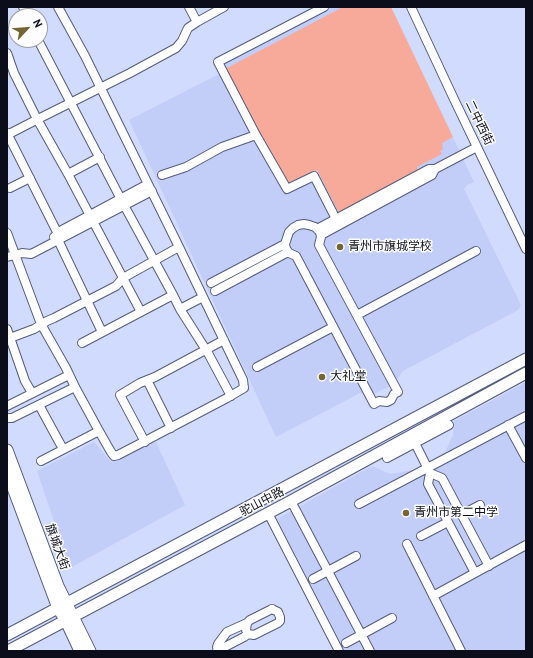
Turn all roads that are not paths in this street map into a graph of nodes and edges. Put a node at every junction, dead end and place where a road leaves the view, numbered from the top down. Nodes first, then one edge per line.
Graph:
1 (58, 7) edge
2 (189, 7) edge
3 (224, 7) edge
4 (324, 7) edge
5 (411, 7) edge
6 (197, 22) junction
7 (42, 48) edge
8 (7, 53) edge
9 (101, 88) junction
10 (72, 103) junction
11 (37, 119) junction
12 (7, 134) edge
13 (256, 135) junction
14 (477, 147) junction
15 (100, 157) junction
16 (435, 169) junction
17 (68, 174) junction
18 (162, 175) dead end
19 (30, 178) junction
20 (10, 188) dead end
21 (150, 188) junction
22 (123, 202) junction
23 (92, 218) junction
24 (336, 219) junction
25 (319, 232) junction
26 (7, 233) edge
27 (58, 237) junction
28 (179, 247) junction
29 (286, 248) junction
30 (526, 249) edge
31 (476, 251) dead end
32 (11, 256) edge
33 (154, 260) junction
34 (123, 278) junction
35 (213, 287) dead end
36 (173, 295) junction
37 (203, 297) junction
38 (88, 301) junction
39 (180, 309) junction
40 (141, 312) junction
41 (356, 315) junction
42 (41, 324) junction
43 (333, 327) junction
44 (7, 329) edge
45 (102, 332) junction
46 (10, 338) junction
47 (224, 340) junction
48 (82, 343) dead end
49 (205, 350) junction
50 (526, 359) edge
51 (257, 367) dead end
52 (526, 373) edge
53 (69, 375) junction
54 (147, 380) junction
55 (75, 387) junction
56 (32, 393) junction
57 (231, 396) junction
58 (39, 405) junction
59 (7, 406) edge
60 (526, 416) edge
61 (7, 418) edge
62 (449, 425) dead end
63 (508, 425) junction
64 (171, 428) junction
65 (99, 431) junction
66 (145, 442) junction
67 (415, 443) junction
68 (63, 449) junction
69 (7, 450) edge
70 (387, 458) dead end
71 (526, 458) edge
72 (42, 461) dead end
73 (429, 471) junction
74 (7, 472) edge
75 (291, 501) junction
76 (359, 504) dead end
77 (480, 505) dead end
78 (268, 513) junction
79 (461, 515) junction
80 (448, 522) junction
81 (421, 536) dead end
82 (407, 544) dead end
83 (526, 545) edge
84 (356, 556) dead end
85 (489, 566) junction
86 (328, 571) junction
87 (475, 573) junction
88 (313, 579) dead end
89 (433, 596) junction
90 (62, 606) junction
91 (392, 618) dead end
92 (69, 619) junction
93 (247, 623) junction
94 (7, 634) edge
95 (248, 634) junction
96 (362, 635) junction
97 (346, 643) dead end
98 (8, 651) edge
99 (80, 651) edge
100 (90, 651) edge
101 (218, 651) edge
102 (339, 651) edge
103 (370, 651) edge
104 (461, 651) edge

1 - 9 street
2 - 6 street
3 - 6 street
4 - 13 street
5 - 14 street, 二中西街
6 - 9 street
7 - 10 street
8 - 11 street
9 - 10 street
9 - 21 street
10 - 11 street
10 - 15 street
11 - 12 street
11 - 17 street
12 - 19 street
13 - 18 street
13 - 24 street
14 - 16 street
14 - 30 street, 二中西街
15 - 17 street
15 - 22 street
16 - 24 street
16 - 25 street
17 - 23 street
19 - 20 street
19 - 27 street
21 - 22 street
21 - 28 street
22 - 23 street
22 - 33 street
23 - 27 street
23 - 34 street
24 - 25 street
25 - 29 street
25 - 41 street
26 - 32 street
27 - 32 street
27 - 38 street
28 - 33 street
28 - 37 street
29 - 35 street
29 - 43 street
31 - 41 street
32 - 42 street
33 - 34 street
33 - 36 street
34 - 38 street
34 - 40 street
36 - 39 street
36 - 40 street
37 - 39 street
37 - 47 street
38 - 42 street
38 - 45 street
39 - 49 street
40 - 45 street
41 - 43 street
42 - 46 street
42 - 53 street
43 - 51 street
44 - 46 street
45 - 48 street
46 - 56 street
47 - 49 street
47 - 57 street
49 - 54 street
49 - 57 street
50 - 90 main road, 驼山中路
52 - 75 main road, 驼山中路
53 - 55 street
53 - 56 street
54 - 64 street
54 - 66 street
55 - 58 street
55 - 65 street
56 - 59 street
57 - 64 street
58 - 61 street
58 - 68 street
60 - 63 street
62 - 67 street
63 - 71 street
63 - 73 street
64 - 66 street
65 - 66 street
65 - 68 street
67 - 70 street
67 - 73 street
68 - 72 street
69 - 90 main road, 旗城大街
73 - 76 street
73 - 79 street
73 - 80 street
74 - 90 main road, 旗城大街
75 - 78 main road, 驼山中路
75 - 86 street
77 - 79 street
78 - 92 main road, 驼山中路
78 - 102 street
79 - 85 street
80 - 81 street
80 - 87 street
82 - 89 street
83 - 85 street
84 - 86 street
85 - 87 street
86 - 88 street
86 - 96 street
87 - 89 street
89 - 104 street
90 - 92 main road, 旗城大街
90 - 94 main road, 驼山中路
91 - 96 street
92 - 98 main road, 驼山中路
92 - 99 main road, 旗城大街
92 - 100 main road, 旗城大街
93 - 95 street
93 - 95 street
93 - 101 street
95 - 101 street
96 - 97 street
96 - 103 street

